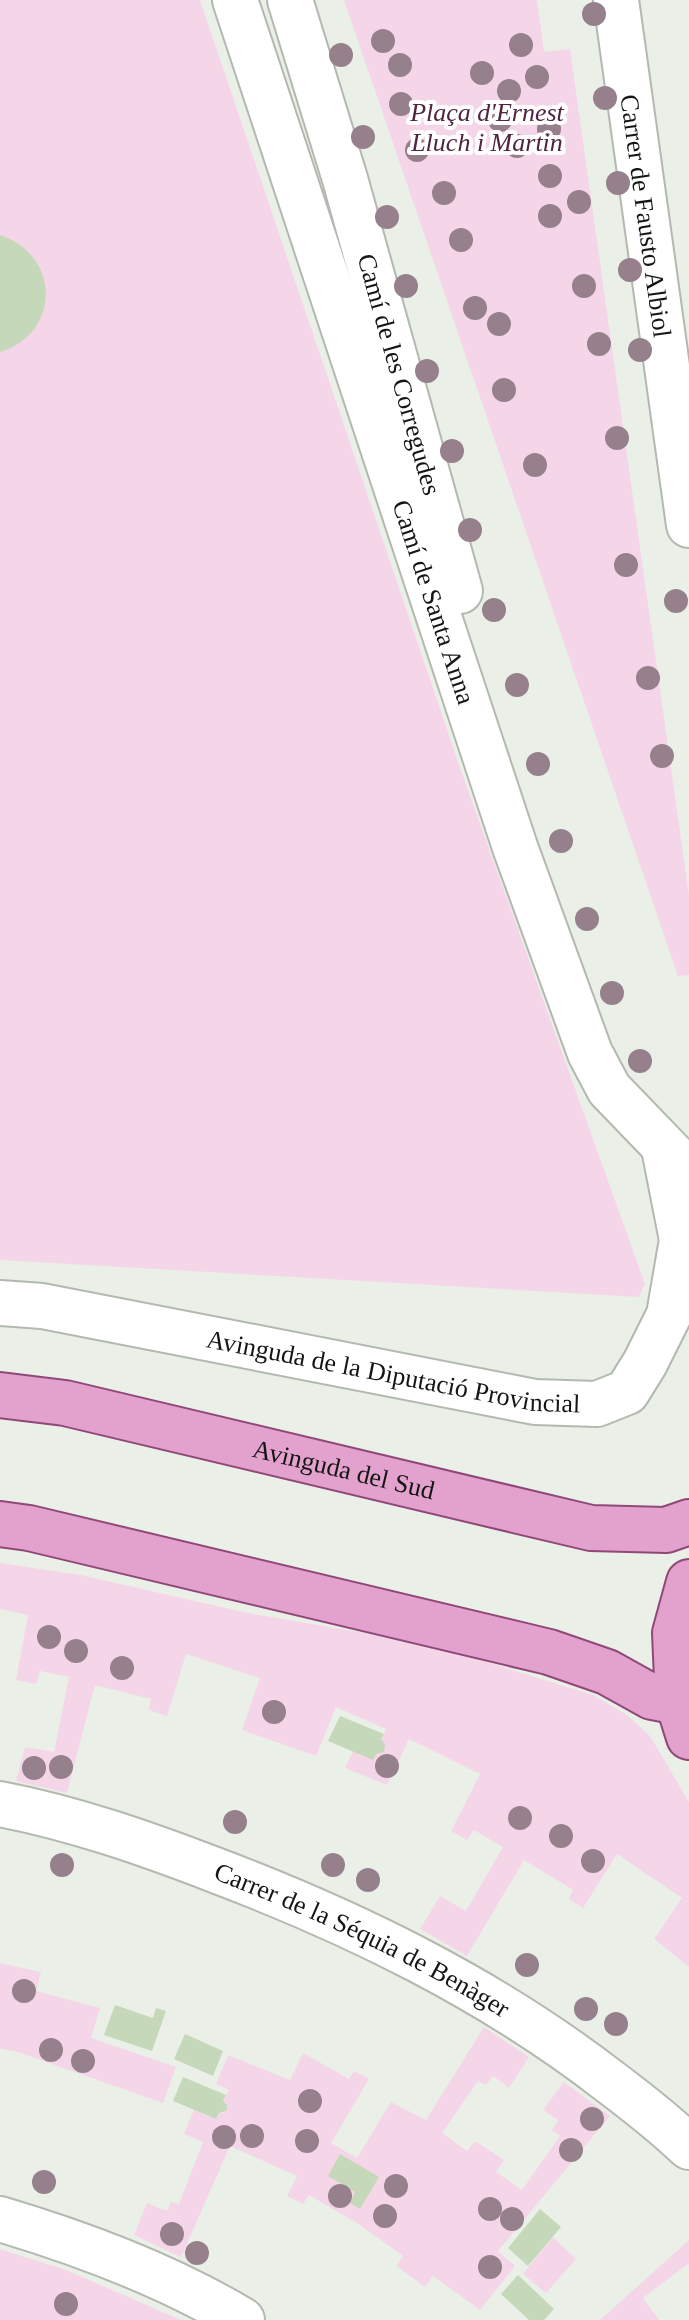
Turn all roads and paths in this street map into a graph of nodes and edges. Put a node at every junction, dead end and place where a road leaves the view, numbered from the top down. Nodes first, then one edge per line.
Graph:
1 (235, 0) edge
2 (290, 0) edge
3 (616, 0) edge
4 (689, 525) edge
5 (515, 847) junction
6 (676, 1160) edge
7 (0, 1303) edge
8 (0, 1395) edge
9 (689, 1522) edge
10 (0, 1524) edge
11 (689, 1582) edge
12 (683, 1719) edge
13 (0, 1804) edge
14 (689, 2147) edge
15 (0, 2219) edge
16 (242, 2320) edge

1 - 5 street, Camí de Santa Anna
2 - 5 street, Camí de les Corregudes
3 - 4 street, Carrer de Fausto Albiol
5 - 6 street, Camí de Santa Anna
6 - 7 street, Avinguda de la Diputació Provincial
8 - 9 main road, Avinguda del Sud
10 - 12 main road
11 - 12 main road
13 - 14 street, Carrer de la Séquia de Benàger
15 - 16 street

